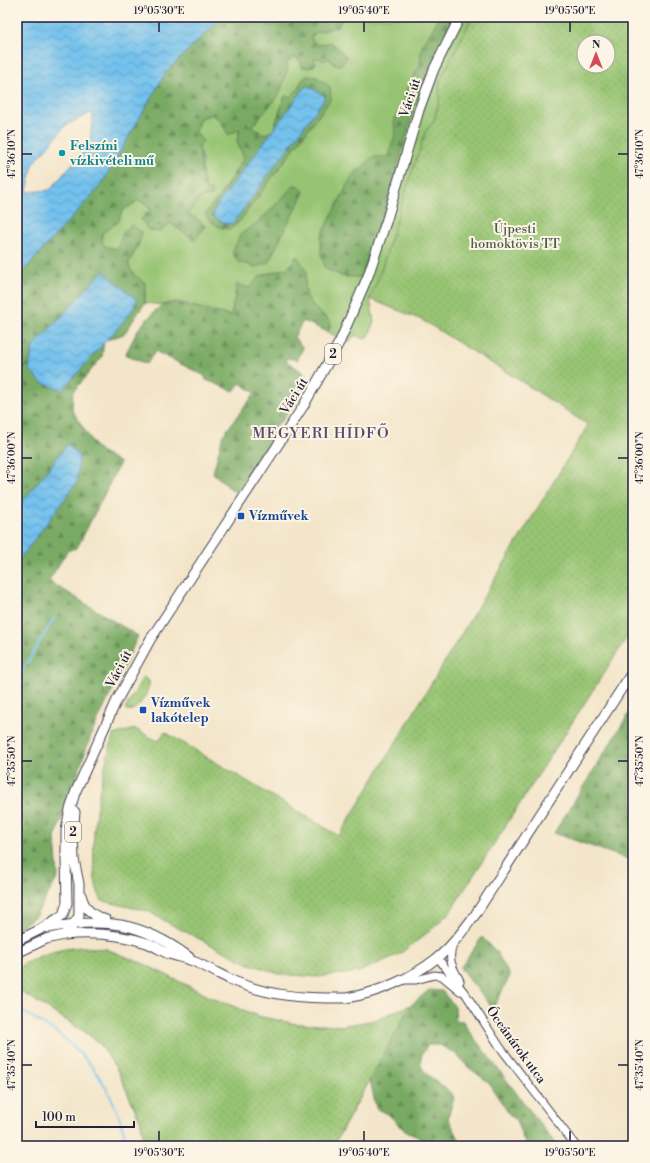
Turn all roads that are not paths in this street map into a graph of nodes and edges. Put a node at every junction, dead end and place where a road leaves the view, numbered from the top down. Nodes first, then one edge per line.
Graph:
1 (460, 17) edge
2 (633, 671) edge
3 (81, 781) junction
4 (67, 882) junction
5 (78, 884) junction
6 (75, 923) junction
7 (112, 923) junction
8 (41, 929) junction
9 (88, 933) junction
10 (64, 934) junction
11 (17, 941) edge
12 (454, 941) junction
13 (17, 953) edge
14 (438, 958) junction
15 (194, 961) junction
16 (401, 980) junction
17 (467, 996) junction
18 (576, 1146) edge

1 - 3 main road, Váci út / 2
2 - 12 main road
3 - 4 main road, Váci út / 2
3 - 5 main road, Váci út / 2
4 - 6 main road
4 - 8 main road, Váci út / 2
5 - 6 main road, Váci út / 2
5 - 7 main road
6 - 7 main road
6 - 8 main road
6 - 9 main road
6 - 10 main road
7 - 15 main road
8 - 11 main road, Váci út / 2
9 - 10 main road
9 - 15 main road
10 - 13 main road
12 - 14 main road
12 - 17 street
14 - 16 main road
14 - 17 street, Óceánárok utca
15 - 16 main road
16 - 17 street
17 - 18 street, Óceánárok utca

